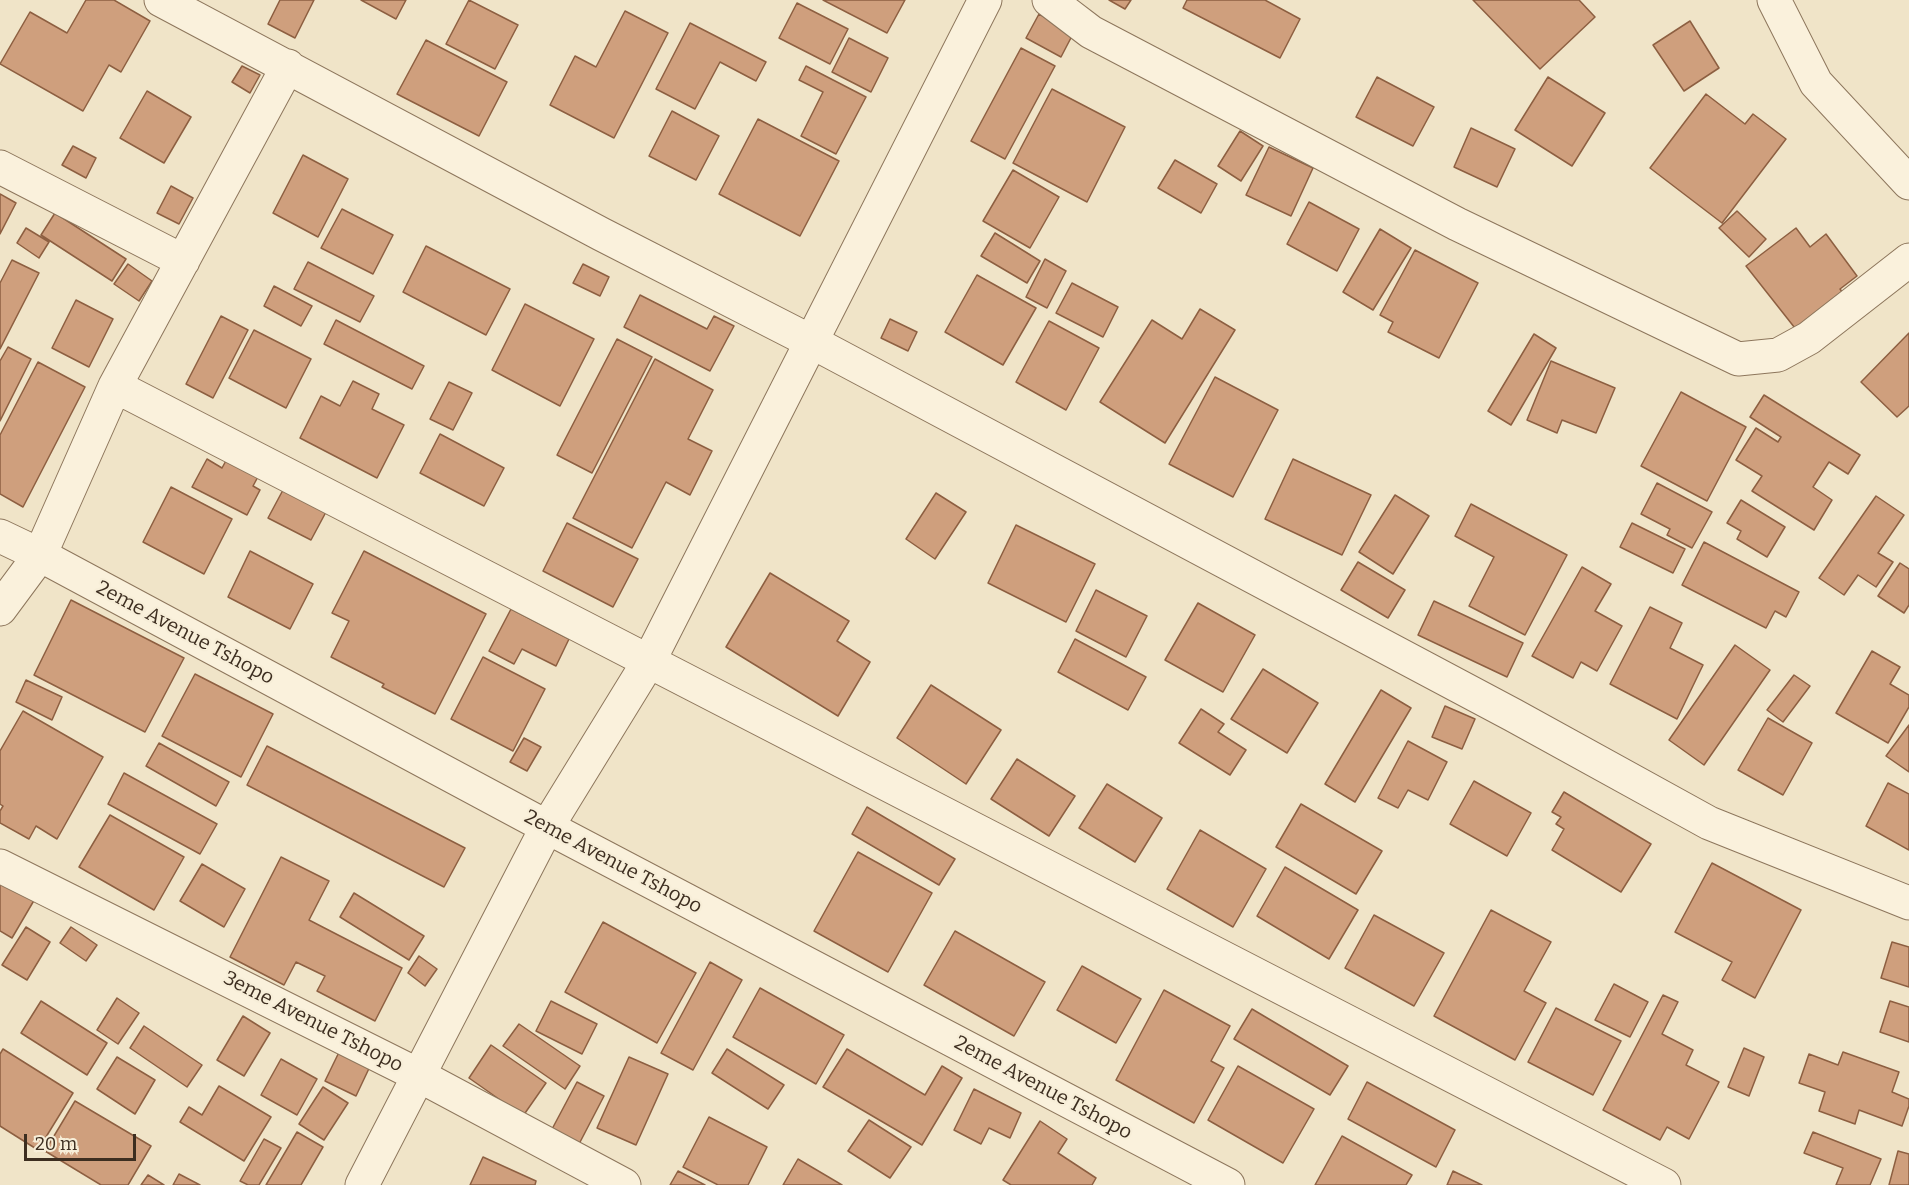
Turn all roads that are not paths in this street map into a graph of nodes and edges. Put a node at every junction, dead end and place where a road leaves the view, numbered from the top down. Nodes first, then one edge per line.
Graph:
1 (161, 0) edge
2 (985, 0) edge
3 (1049, 0) edge
4 (1774, 0) edge
5 (288, 66) junction
6 (0, 167) edge
7 (1909, 183) edge
8 (1909, 260) edge
9 (183, 261) junction
10 (812, 342) junction
11 (115, 386) junction
12 (0, 536) edge
13 (40, 555) junction
14 (0, 609) edge
15 (650, 661) junction
16 (547, 827) junction
17 (0, 866) edge
18 (1909, 903) edge
19 (420, 1076) junction
20 (362, 1185) edge
21 (624, 1185) edge
22 (1228, 1185) edge
23 (1664, 1185) edge

1 - 5 street
2 - 10 street
3 - 8 street
4 - 7 street
5 - 9 street
5 - 10 street
6 - 9 street
9 - 11 street
10 - 15 street
10 - 18 street
11 - 13 street
11 - 15 street
12 - 13 street, 2eme Avenue Tshopo
13 - 14 street
13 - 16 street, 2eme Avenue Tshopo
15 - 16 street
15 - 23 street
16 - 19 street
16 - 22 street, 2eme Avenue Tshopo
17 - 19 street, 3eme Avenue Tshopo
19 - 20 street
19 - 21 street, 3eme Avenue Tshopo

